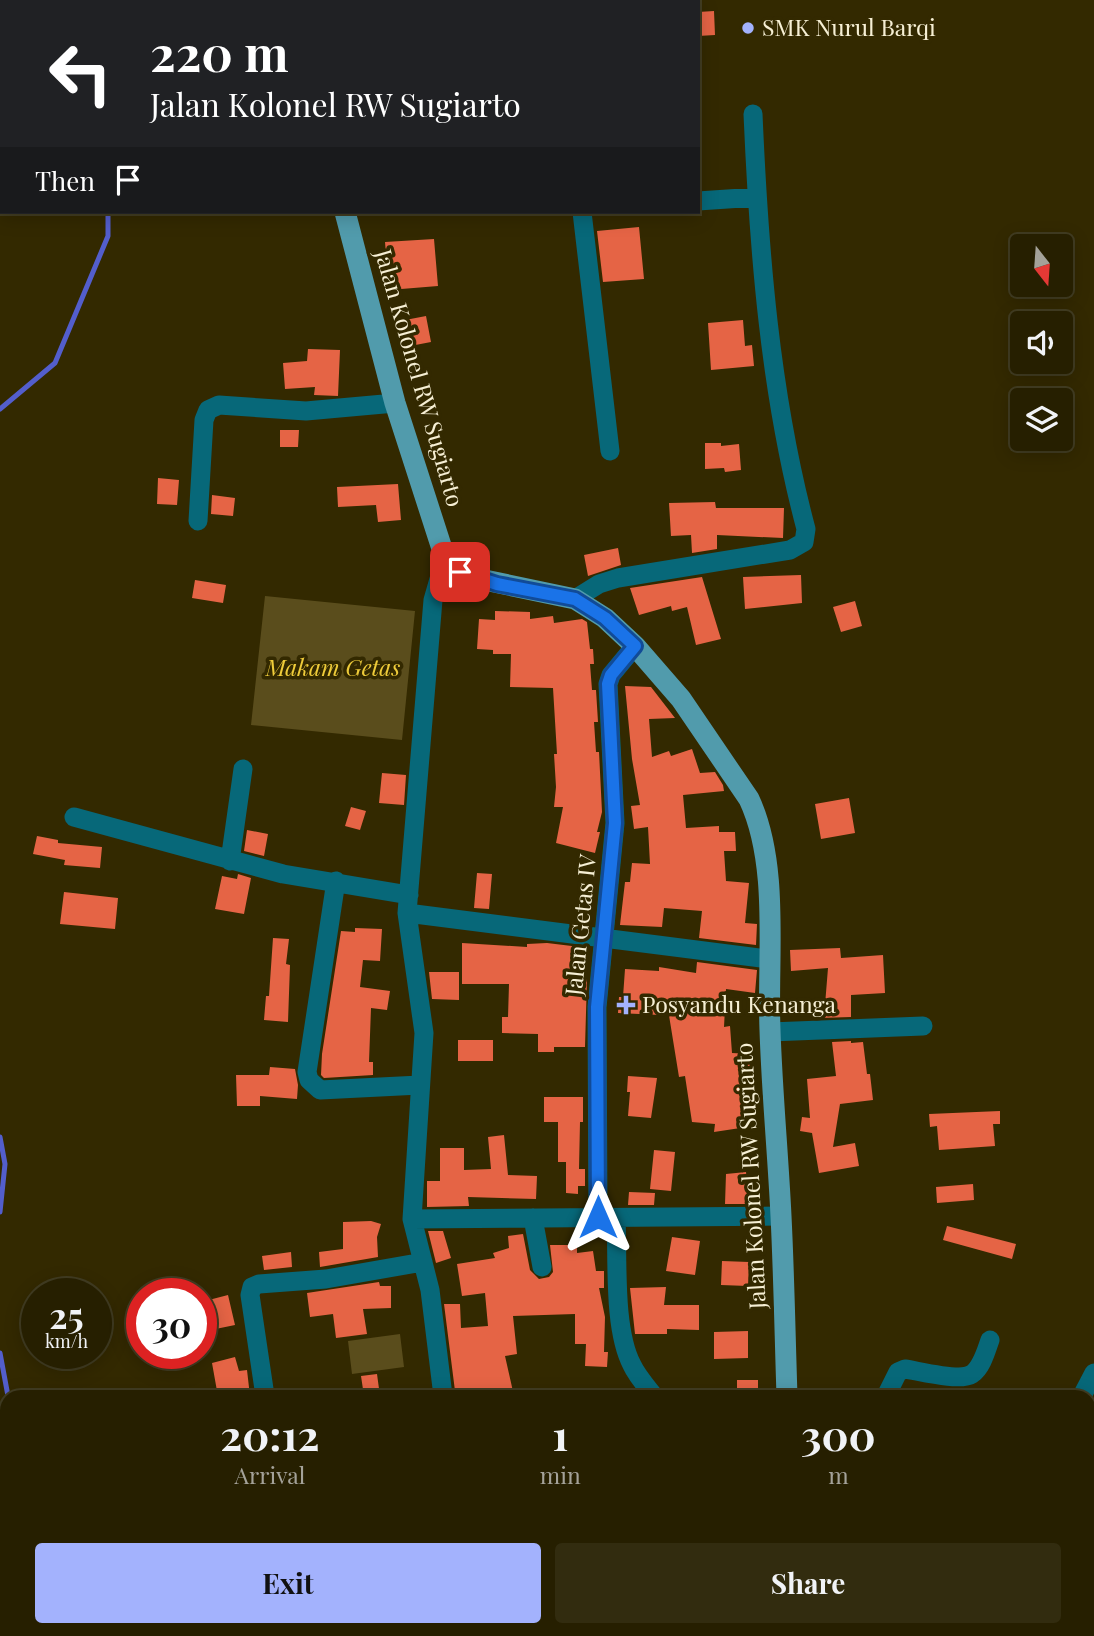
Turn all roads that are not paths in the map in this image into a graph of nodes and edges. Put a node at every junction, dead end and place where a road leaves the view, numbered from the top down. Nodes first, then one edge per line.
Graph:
1 (754, 114) dead end
2 (757, 197) junction
3 (700, 201) edge
4 (346, 214) edge
5 (582, 214) edge
6 (395, 404) junction
7 (610, 451) dead end
8 (198, 521) dead end
9 (444, 558) junction
10 (575, 599) junction
11 (635, 646) junction
12 (243, 769) dead end
13 (74, 817) dead end
14 (230, 860) junction
15 (336, 881) junction
16 (408, 904) junction
17 (605, 937) junction
18 (768, 959) junction
19 (923, 1026) dead end
20 (770, 1032) junction
21 (420, 1085) junction
22 (782, 1216) junction
23 (607, 1217) junction
24 (533, 1218) junction
25 (412, 1220) junction
26 (423, 1262) junction
27 (542, 1267) dead end
28 (990, 1340) dead end
29 (1094, 1373) edge
30 (264, 1390) edge
31 (442, 1390) edge
32 (650, 1390) edge
33 (787, 1390) edge
34 (889, 1390) edge
35 (1085, 1390) edge

1 - 2 street
2 - 3 street
2 - 10 street
4 - 6 main road, Jalan Kolonel RW Sugiarto
5 - 7 street
6 - 8 street
6 - 9 main road, Jalan Kolonel RW Sugiarto
9 - 10 main road, Jalan Kolonel RW Sugiarto
9 - 16 street
10 - 11 main road, Jalan Kolonel RW Sugiarto
11 - 17 street, Jalan Getas IV
11 - 18 main road, Jalan Kolonel RW Sugiarto
12 - 14 street
13 - 14 street
14 - 15 street
15 - 16 street
15 - 21 street
16 - 17 street
16 - 21 street
17 - 18 street
17 - 23 street, Jalan Getas IV
18 - 20 main road, Jalan Kolonel RW Sugiarto
19 - 20 street
20 - 22 main road, Jalan Kolonel RW Sugiarto
21 - 25 street
22 - 23 street
22 - 33 main road, Jalan Kolonel RW Sugiarto
23 - 24 street
23 - 32 street, Jalan Getas IV
24 - 25 street
24 - 27 street
25 - 26 street
26 - 30 street
26 - 31 street
28 - 34 street
29 - 35 street

